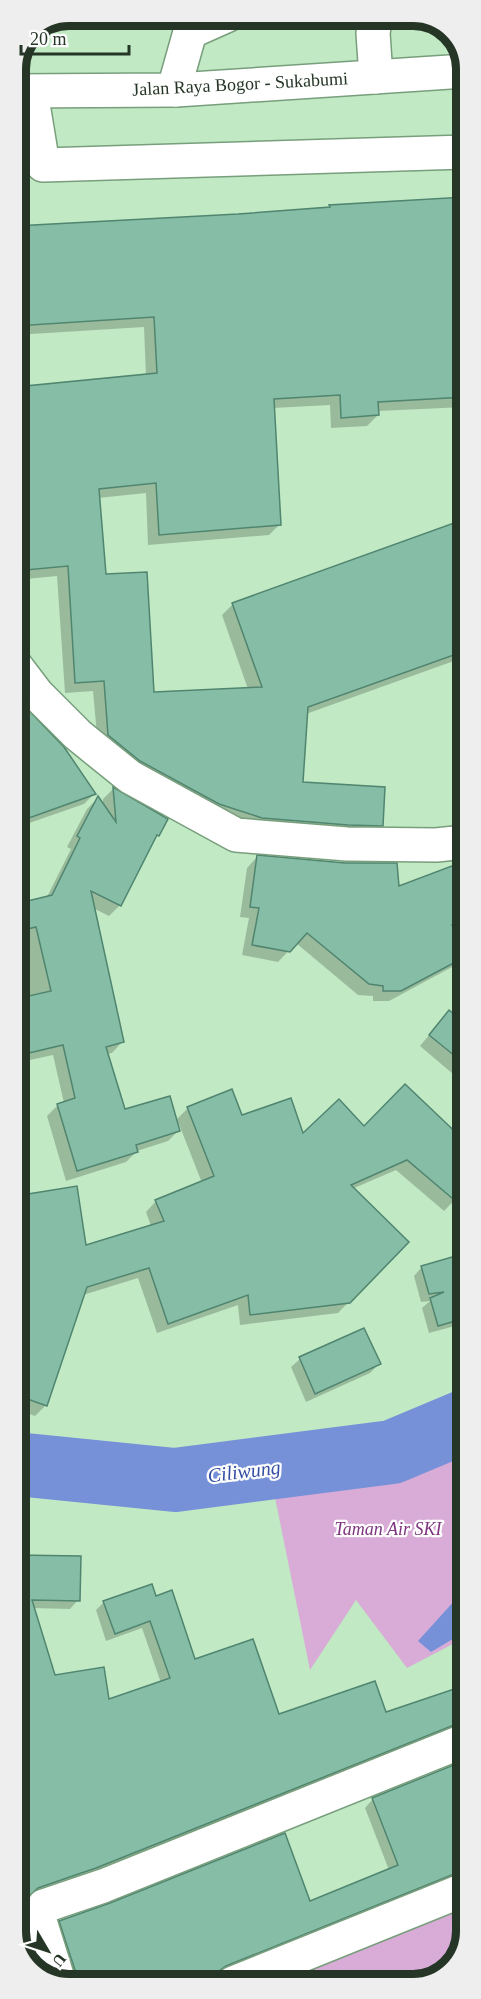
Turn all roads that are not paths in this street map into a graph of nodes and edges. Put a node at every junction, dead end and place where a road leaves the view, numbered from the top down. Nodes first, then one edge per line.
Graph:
1 (203, 26) edge
2 (375, 26) edge
3 (456, 72) edge
4 (376, 77) junction
5 (176, 90) junction
6 (26, 92) edge
7 (26, 103) edge
8 (456, 152) edge
9 (26, 680) edge
10 (456, 843) edge
11 (456, 1744) edge
12 (456, 1893) edge
13 (56, 1971) edge
14 (256, 1974) edge

1 - 5 main road
2 - 4 main road
3 - 4 main road, Jalan Raya Bogor - Sukabumi
4 - 5 main road, Jalan Raya Bogor - Sukabumi
5 - 6 main road, Jalan Raya Bogor - Sukabumi
7 - 8 main road
9 - 10 main road
11 - 13 main road
12 - 14 main road

